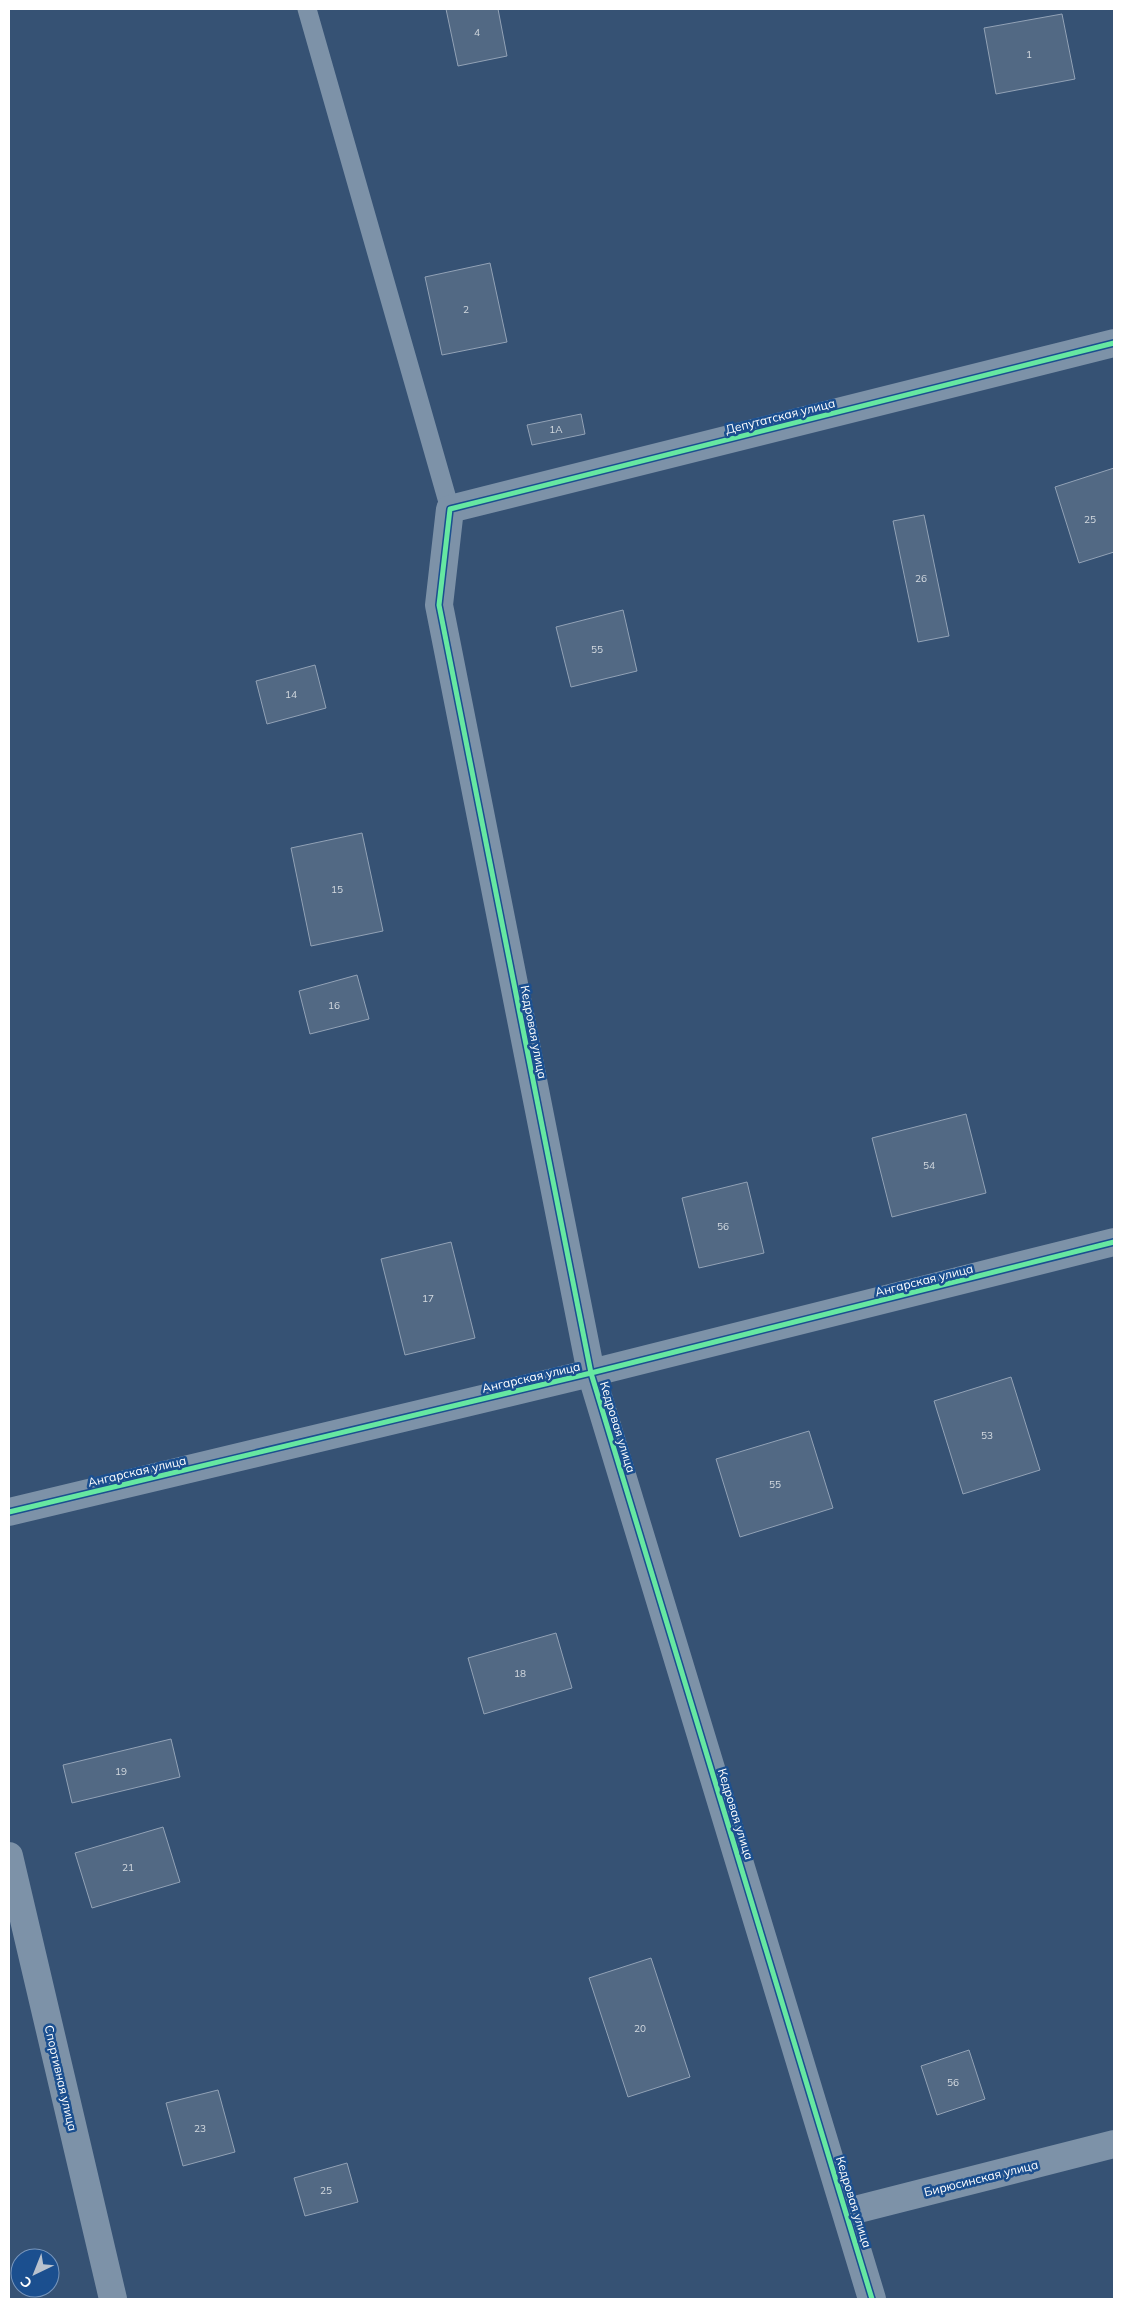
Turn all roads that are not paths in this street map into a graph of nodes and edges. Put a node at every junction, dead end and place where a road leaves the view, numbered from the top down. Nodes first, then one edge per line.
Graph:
1 (308, 9) edge
2 (1114, 343) edge
3 (450, 509) junction
4 (1114, 1242) edge
5 (591, 1373) junction
6 (9, 1512) edge
7 (9, 1856) edge
8 (1114, 2144) edge
9 (847, 2212) junction
10 (113, 2299) edge
11 (872, 2299) edge

1 - 3 lane
2 - 3 street, Депутатская улица
3 - 5 street, Кедровая улица
4 - 5 street, Ангарская улица
5 - 6 street, Ангарская улица
5 - 9 street, Кедровая улица
7 - 10 street, Спортивная улица
8 - 9 street, Бирюсинская улица
9 - 11 street, Кедровая улица

